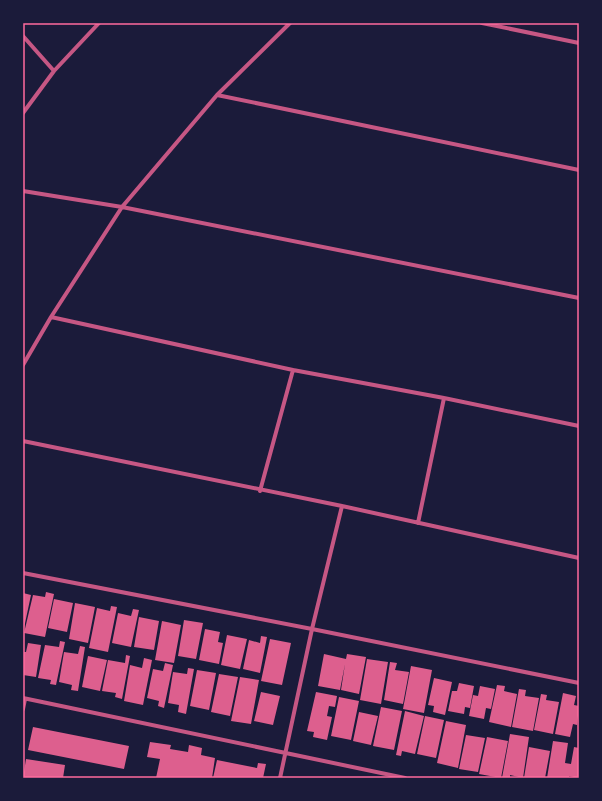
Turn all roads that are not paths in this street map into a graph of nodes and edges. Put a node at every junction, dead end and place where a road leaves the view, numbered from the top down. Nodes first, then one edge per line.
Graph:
1 (99, 23) edge
2 (290, 23) edge
3 (482, 23) edge
4 (23, 36) edge
5 (579, 43) edge
6 (54, 71) junction
7 (217, 95) junction
8 (23, 113) edge
9 (579, 170) edge
10 (23, 191) edge
11 (122, 207) junction
12 (579, 298) edge
13 (51, 317) junction
14 (23, 365) edge
15 (293, 370) junction
16 (444, 398) junction
17 (579, 426) edge
18 (23, 441) edge
19 (260, 491) junction
20 (342, 506) junction
21 (418, 523) junction
22 (579, 558) edge
23 (23, 573) edge
24 (312, 629) junction
25 (579, 684) edge
26 (24, 699) edge
27 (23, 709) edge
28 (286, 753) junction
29 (280, 778) edge
30 (405, 778) edge

1 - 6 street
2 - 7 street
3 - 5 street
4 - 6 street
6 - 8 street
7 - 9 street
7 - 11 street
10 - 11 street
11 - 12 street
11 - 13 street
13 - 14 street
13 - 15 street
15 - 16 street
15 - 19 street
16 - 17 street
16 - 21 street
18 - 19 street
19 - 20 street
20 - 21 street
20 - 24 street
21 - 22 street
23 - 24 street
24 - 25 street
24 - 28 street
26 - 27 street
26 - 28 street
28 - 29 street
28 - 30 street

